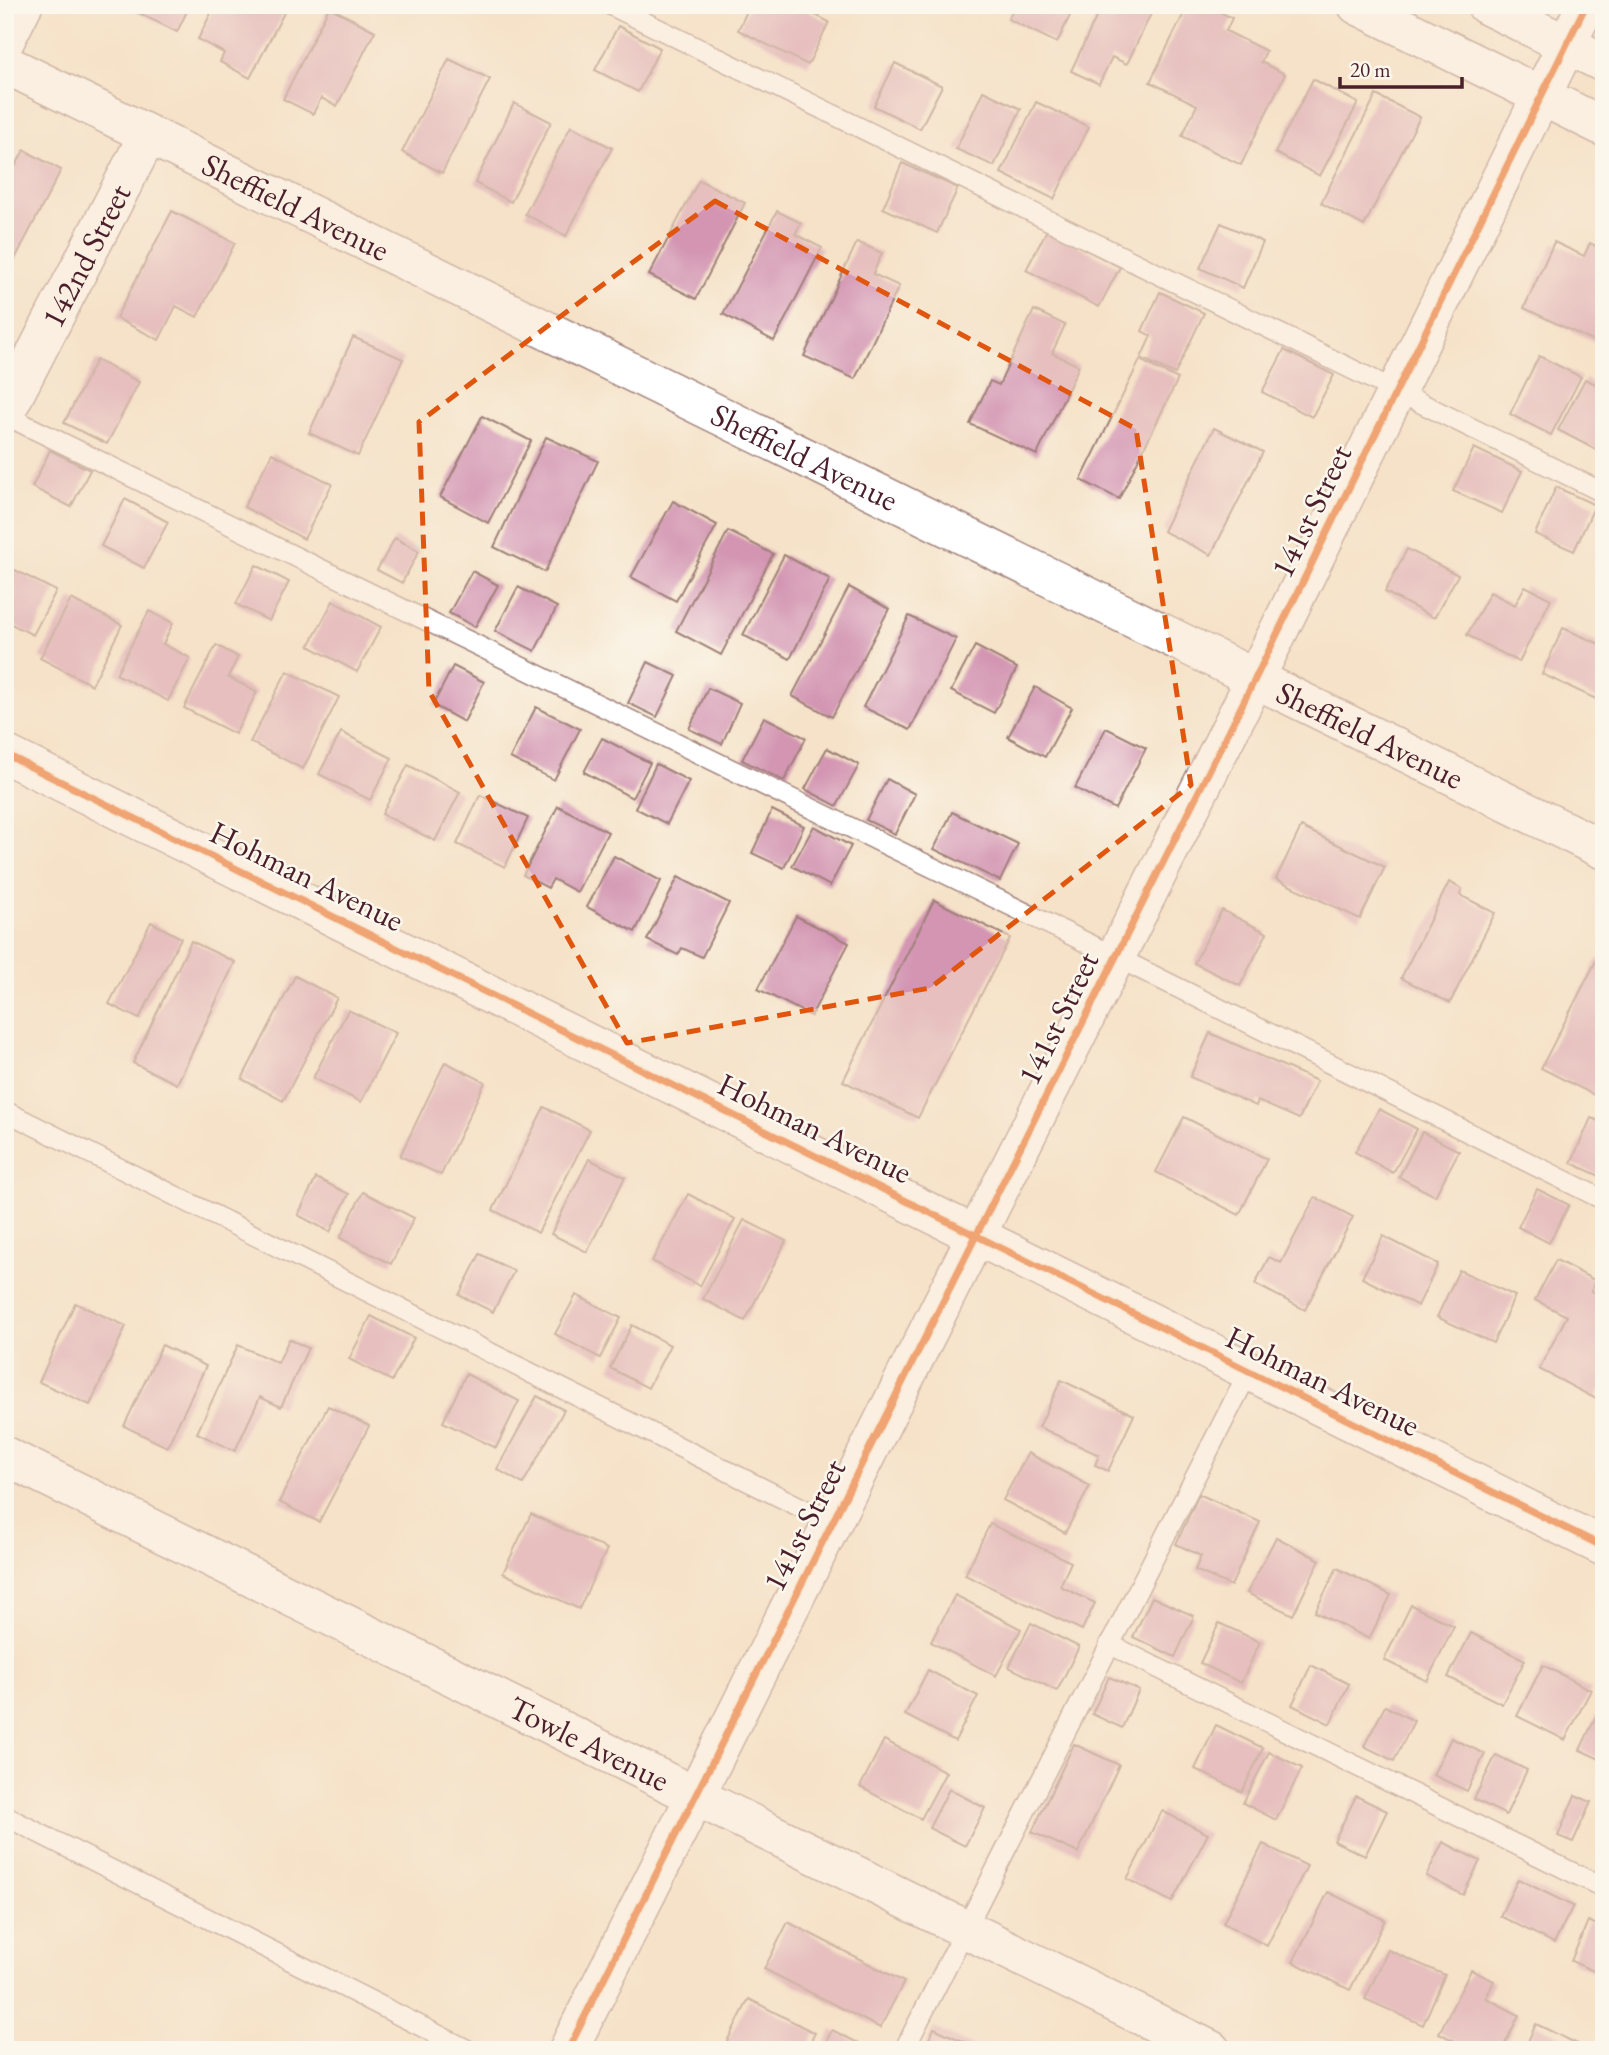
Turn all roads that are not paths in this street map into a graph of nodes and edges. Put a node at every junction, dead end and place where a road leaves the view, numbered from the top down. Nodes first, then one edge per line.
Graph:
1 (23, 5) edge
2 (610, 5) edge
3 (1357, 5) edge
4 (1486, 5) edge
5 (1586, 5) edge
6 (5, 41) edge
7 (1566, 45) junction
8 (1604, 63) edge
9 (5, 64) edge
10 (1541, 96) junction
11 (1604, 127) edge
12 (148, 135) junction
13 (1396, 392) junction
14 (5, 414) edge
15 (1604, 493) edge
16 (1256, 677) junction
17 (5, 754) edge
18 (1604, 850) edge
19 (1116, 957) junction
20 (5, 1111) edge
21 (1604, 1200) edge
22 (976, 1236) junction
23 (1249, 1371) junction
24 (5, 1456) edge
25 (832, 1523) junction
26 (1604, 1547) edge
27 (1109, 1644) junction
28 (696, 1796) junction
29 (5, 1816) edge
30 (1604, 1888) edge
31 (965, 1928) junction
32 (468, 2050) edge
33 (568, 2050) edge
34 (904, 2050) edge
35 (1211, 2050) edge

1 - 6 street
2 - 13 lane
3 - 10 street
4 - 7 street
5 - 7 street, 141st Street
7 - 8 street
7 - 10 street, 141st Street
9 - 12 street, Sheffield Avenue
10 - 11 street
10 - 13 street, 141st Street
12 - 14 street, 142nd Street
12 - 16 street, Sheffield Avenue
13 - 15 lane
13 - 16 street, 141st Street
14 - 19 lane
16 - 18 street, Sheffield Avenue
16 - 19 street, 141st Street
17 - 22 street, Hohman Avenue
19 - 21 lane
19 - 22 street, 141st Street
20 - 25 lane
22 - 23 street, Hohman Avenue
22 - 25 street, 141st Street
23 - 26 street, Hohman Avenue
23 - 27 lane
24 - 28 street, Towle Avenue
25 - 28 street, 141st Street
27 - 30 lane
27 - 31 lane
28 - 31 street, Towle Avenue
28 - 33 street, 141st Street
29 - 32 lane
31 - 34 lane
31 - 35 street, Towle Avenue

